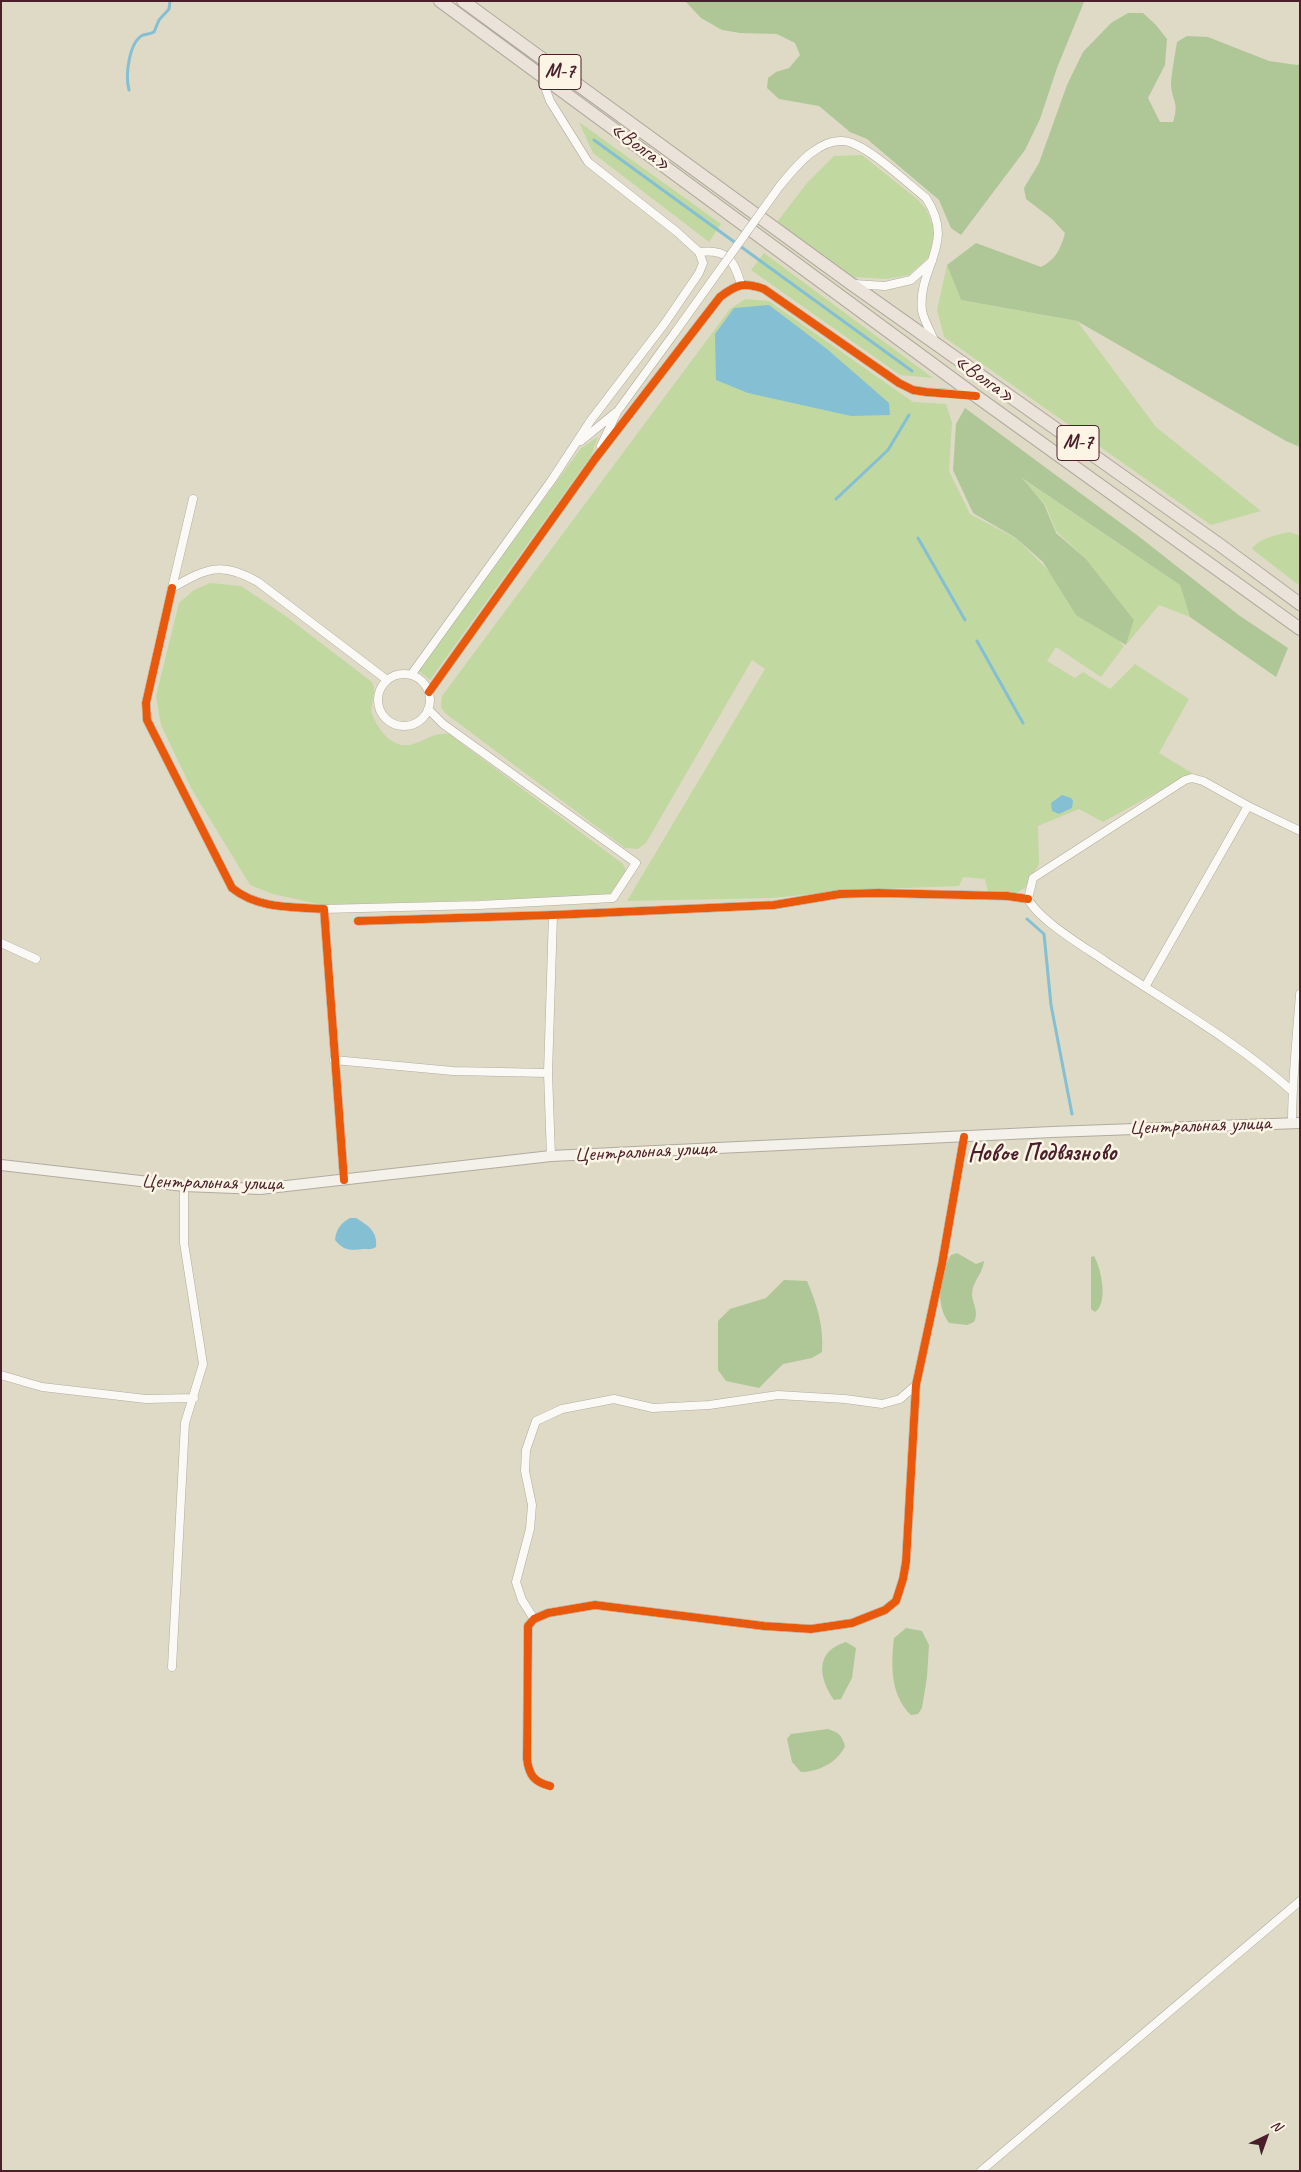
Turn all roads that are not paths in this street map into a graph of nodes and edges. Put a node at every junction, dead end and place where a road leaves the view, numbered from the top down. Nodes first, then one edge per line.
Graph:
1 (440, 1) edge
2 (463, 1) edge
3 (541, 74) junction
4 (699, 252) junction
5 (934, 260) junction
6 (850, 283) junction
7 (742, 284) junction
8 (935, 342) junction
9 (976, 396) junction
10 (616, 412) junction
11 (576, 445) junction
12 (595, 459) junction
13 (193, 499) dead end
14 (172, 588) junction
15 (1300, 604) edge
16 (1300, 629) edge
17 (411, 675) junction
18 (387, 680) junction
19 (429, 692) junction
20 (428, 709) junction
21 (1248, 806) junction
22 (1300, 831) edge
23 (1028, 899) junction
24 (324, 909) junction
25 (553, 915) junction
26 (358, 921) dead end
27 (1, 943) edge
28 (36, 959) dead end
29 (1145, 987) junction
30 (1300, 994) edge
31 (334, 1060) junction
32 (548, 1073) junction
33 (1292, 1092) junction
34 (1296, 1123) edge
35 (964, 1137) junction
36 (551, 1156) junction
37 (1, 1165) edge
38 (344, 1180) junction
39 (184, 1186) junction
40 (1, 1375) edge
41 (916, 1385) junction
42 (194, 1398) junction
43 (534, 1619) junction
44 (172, 1667) dead end
45 (550, 1786) dead end
46 (1300, 1901) edge
47 (981, 2171) edge

1 - 3 highway, «Волга» / М-7
2 - 6 highway, «Волга» / М-7
3 - 4 street
3 - 9 highway, «Волга» / М-7
4 - 7 street
4 - 11 street
5 - 6 street
5 - 8 street
5 - 10 street, bridge
6 - 8 highway, «Волга» / М-7
7 - 9 street
7 - 12 street
8 - 15 highway, «Волга» / М-7
9 - 16 highway, «Волга» / М-7
10 - 11 street
10 - 12 street
11 - 17 street
12 - 19 street
13 - 14 street
14 - 18 street
14 - 24 street
17 - 18 street
17 - 19 street
18 - 20 street
19 - 20 street
20 - 24 street
21 - 22 street
21 - 23 street
21 - 29 street
23 - 25 street
23 - 29 street
24 - 31 street
25 - 26 street
25 - 32 street
27 - 28 street
29 - 33 street
30 - 33 street
31 - 32 street
31 - 38 street
32 - 36 street
33 - 34 street
34 - 35 main road, Центральная улица
35 - 36 main road, Центральная улица
35 - 41 street
36 - 38 main road, Центральная улица
37 - 39 main road, Центральная улица
38 - 39 main road, Центральная улица
39 - 42 street
40 - 42 street
41 - 43 street
41 - 43 street
42 - 44 street
43 - 45 street
46 - 47 street

